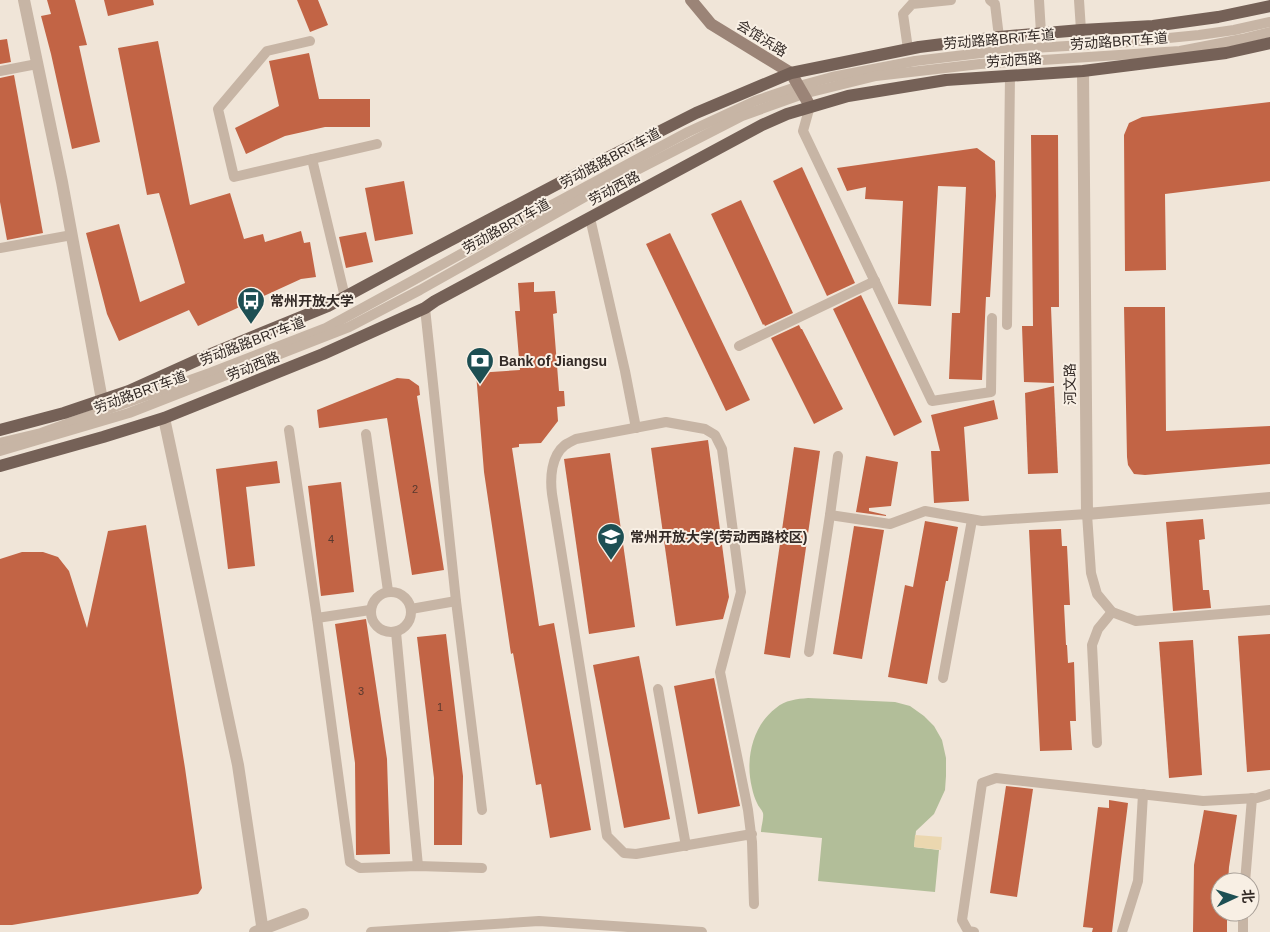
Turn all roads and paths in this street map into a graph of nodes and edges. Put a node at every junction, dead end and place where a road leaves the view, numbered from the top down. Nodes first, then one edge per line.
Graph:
1 (24, 0) edge
2 (692, 0) edge
3 (951, 0) edge
4 (990, 0) edge
5 (1039, 0) edge
6 (1079, 0) edge
7 (1270, 6) edge
8 (1270, 22) edge
9 (1081, 30) junction
10 (1270, 32) edge
11 (1041, 34) junction
12 (999, 37) junction
13 (310, 41) dead end
14 (1270, 43) edge
15 (908, 49) junction
16 (37, 64) junction
17 (0, 71) edge
18 (1082, 71) junction
19 (791, 73) junction
20 (1010, 75) junction
21 (801, 90) junction
22 (810, 106) junction
23 (377, 144) dead end
24 (312, 159) junction
25 (590, 218) junction
26 (72, 235) junction
27 (0, 248) edge
28 (875, 281) junction
29 (344, 298) junction
30 (425, 308) junction
31 (992, 318) dead end
32 (1007, 325) dead end
33 (739, 346) dead end
34 (102, 400) junction
35 (164, 418) junction
36 (636, 428) junction
37 (0, 430) edge
38 (289, 430) dead end
39 (366, 434) dead end
40 (0, 443) edge
41 (0, 451) edge
42 (838, 456) dead end
43 (0, 466) edge
44 (1270, 498) edge
45 (1087, 514) junction
46 (830, 515) junction
47 (972, 520) junction
48 (388, 591) junction
49 (456, 601) junction
50 (411, 609) junction
51 (370, 610) junction
52 (1270, 610) edge
53 (1112, 612) junction
54 (317, 618) junction
55 (396, 632) junction
56 (809, 652) dead end
57 (943, 678) dead end
58 (658, 689) dead end
59 (1097, 744) dead end
60 (1144, 794) junction
61 (1270, 794) edge
62 (1252, 798) junction
63 (482, 810) dead end
64 (752, 834) junction
65 (686, 846) junction
66 (418, 866) junction
67 (482, 868) dead end
68 (1246, 872) edge
69 (754, 904) dead end
70 (304, 914) dead end
71 (485, 928) edge
72 (260, 931) edge
73 (371, 932) edge
74 (702, 932) edge
75 (974, 932) edge
76 (1122, 932) edge

1 - 16 street
2 - 19 street, 会馆浜路
3 - 15 lane
4 - 12 lane
5 - 11 lane
6 - 9 lane
7 - 9 main road, 劳动西路
8 - 21 lane, 劳动路路BRT车道
9 - 11 main road, 劳动西路
10 - 21 lane, 劳动路BRT车道
11 - 12 main road, 劳动西路
12 - 15 main road, 劳动西路
13 - 24 lane
14 - 18 main road, 劳动西路
15 - 19 main road, 劳动西路
16 - 17 lane
16 - 26 street
18 - 20 main road, 劳动西路
18 - 45 street, 河文路
19 - 21 street, 会馆浜路
19 - 29 main road, 劳动西路
20 - 22 main road, 劳动西路
20 - 32 lane
21 - 22 street, 会馆浜路
21 - 40 lane, 劳动路路BRT车道
21 - 41 lane, 劳动路BRT车道
22 - 25 main road, 劳动西路
22 - 28 lane
23 - 24 lane
24 - 29 lane
25 - 30 main road, 劳动西路
25 - 36 lane
26 - 27 lane
26 - 34 street
28 - 31 lane
28 - 33 lane
29 - 34 main road, 劳动西路
30 - 35 main road, 劳动西路
30 - 49 lane
34 - 37 main road, 劳动西路
35 - 43 main road, 劳动西路
35 - 72 street
36 - 64 lane
36 - 65 lane
38 - 54 lane
39 - 48 lane
42 - 46 lane
44 - 45 street
45 - 47 lane
45 - 53 lane
46 - 47 lane
46 - 56 lane
47 - 57 lane
48 - 50 lane
48 - 51 lane
49 - 50 lane
49 - 63 lane
50 - 55 lane
51 - 54 lane
51 - 55 lane
52 - 53 lane
53 - 59 lane
54 - 66 lane
55 - 66 lane
58 - 65 lane
60 - 62 lane
60 - 75 lane
60 - 76 lane
61 - 62 lane
62 - 68 lane
64 - 65 lane
64 - 69 lane
66 - 67 lane
70 - 72 street
71 - 73 lane
71 - 74 lane

